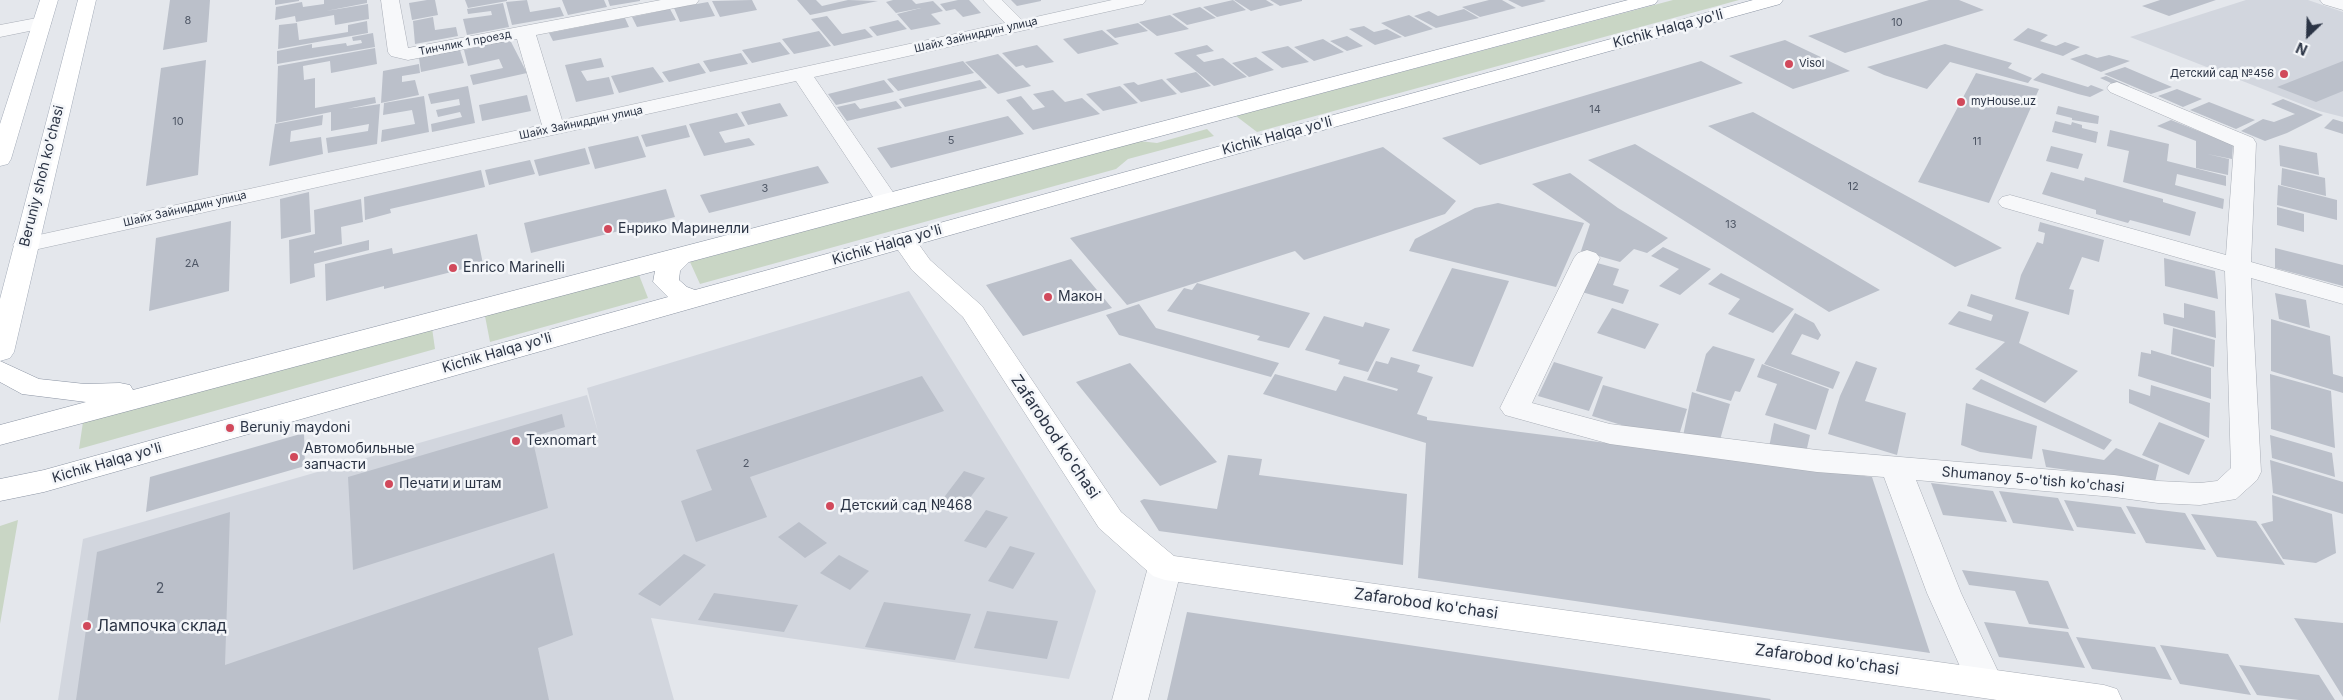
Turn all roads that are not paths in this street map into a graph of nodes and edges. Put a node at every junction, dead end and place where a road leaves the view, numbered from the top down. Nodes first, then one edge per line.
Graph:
1 (49, 0) edge
2 (87, 0) edge
3 (390, 0) edge
4 (690, 0) edge
5 (992, 0) edge
6 (1137, 0) edge
7 (1774, 0) edge
8 (2329, 0) edge
9 (1642, 1) edge
10 (2343, 5) edge
11 (42, 23) junction
12 (1018, 26) junction
13 (0, 31) edge
14 (525, 32) junction
15 (802, 75) junction
16 (2117, 88) dead end
17 (1207, 116) junction
18 (6, 120) edge
19 (554, 129) junction
20 (1238, 147) junction
21 (0, 159) edge
22 (887, 201) junction
23 (2010, 202) dead end
24 (903, 240) junction
25 (25, 245) junction
26 (680, 255) junction
27 (1587, 258) dead end
28 (2238, 267) junction
29 (2343, 296) edge
30 (696, 298) junction
31 (0, 352) edge
32 (0, 370) edge
33 (167, 391) junction
34 (0, 435) edge
35 (1895, 467) junction
36 (0, 490) edge
37 (1165, 567) junction
38 (1985, 682) junction
39 (1130, 700) edge
40 (2104, 700) edge

1 - 11 main road
2 - 25 main road, Beruniy shoh ko'chasi
3 - 14 street, Тинчлик 1 проезд
4 - 14 street, Тинчлик 1 проезд
5 - 12 street
6 - 12 street, Шайх Зайниддин улица
7 - 20 main road, Kichik Halqa yo'li
8 - 10 street
9 - 17 main road
11 - 13 street
11 - 18 main road
12 - 15 street, Шайх Зайниддин улица
14 - 19 street, Тинчлик 1 проезд
15 - 19 street, Шайх Зайниддин улица
15 - 22 street
16 - 28 street, Shumanoy 5-o'tish ko'chasi
17 - 20 main road
17 - 22 main road
18 - 21 main road
19 - 25 street, Шайх Зайниддин улица
20 - 24 main road, Kichik Halqa yo'li
22 - 26 main road
23 - 28 street
24 - 30 main road, Kichik Halqa yo'li
24 - 37 main road, Zafarobod ko'chasi
25 - 31 main road, Beruniy shoh ko'chasi
26 - 30 main road
26 - 33 main road
27 - 35 street, Shumanoy 5-o'tish ko'chasi
28 - 29 street
28 - 35 street, Shumanoy 5-o'tish ko'chasi
30 - 36 main road, Kichik Halqa yo'li
32 - 33 main road
33 - 34 main road
35 - 38 street
37 - 38 main road, Zafarobod ko'chasi
37 - 39 street
38 - 40 main road, Zafarobod ko'chasi

